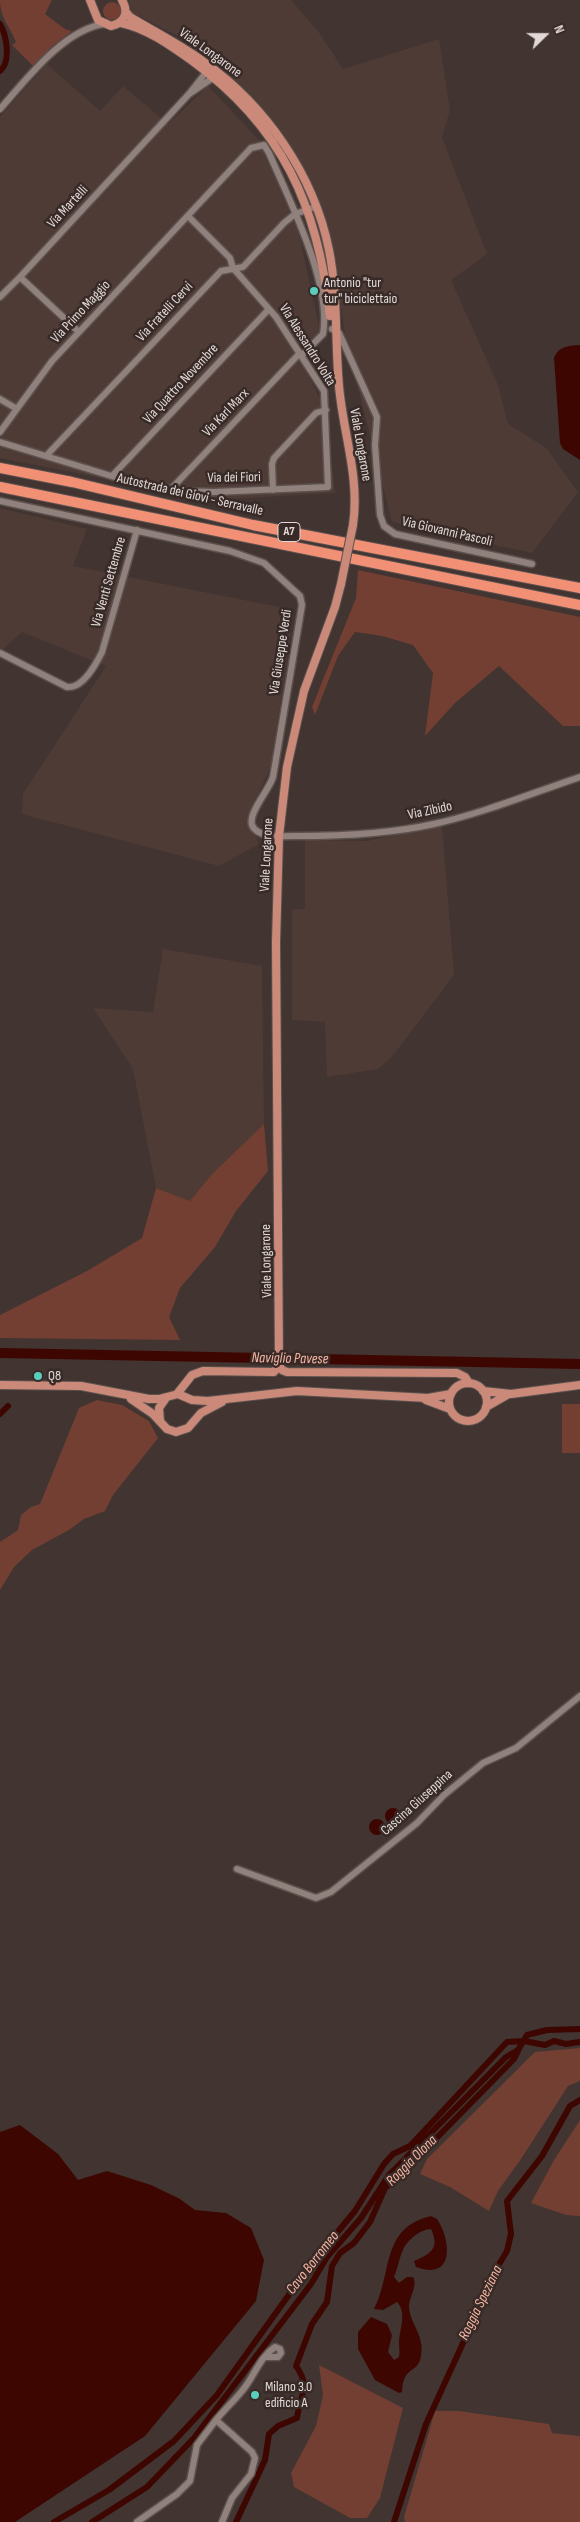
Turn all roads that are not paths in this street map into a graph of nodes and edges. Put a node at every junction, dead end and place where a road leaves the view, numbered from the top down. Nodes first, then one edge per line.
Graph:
1 (90, 0) edge
2 (99, 0) edge
3 (122, 0) edge
4 (126, 12) junction
5 (96, 13) junction
6 (121, 22) junction
7 (104, 24) junction
8 (86, 29) junction
9 (211, 72) junction
10 (189, 94) junction
11 (0, 109) edge
12 (312, 208) junction
13 (295, 214) junction
14 (188, 216) junction
15 (233, 268) junction
16 (20, 277) junction
17 (0, 298) edge
18 (269, 309) junction
19 (334, 330) junction
20 (79, 332) junction
21 (301, 354) junction
22 (0, 399) edge
23 (17, 409) junction
24 (326, 410) junction
25 (0, 432) edge
26 (0, 442) edge
27 (46, 456) junction
28 (0, 468) edge
29 (112, 476) junction
30 (0, 487) edge
31 (325, 488) joint
32 (171, 489) junction
33 (273, 490) junction
34 (0, 501) edge
35 (137, 530) junction
36 (532, 564) dead end
37 (580, 588) edge
38 (580, 605) edge
39 (0, 653) edge
40 (580, 778) edge
41 (279, 836) junction
42 (280, 1365) junction
43 (469, 1383) junction
44 (0, 1385) edge
45 (580, 1385) edge
46 (483, 1390) junction
47 (122, 1394) junction
48 (176, 1394) junction
49 (451, 1394) junction
50 (511, 1394) junction
51 (168, 1396) junction
52 (412, 1397) junction
53 (189, 1398) junction
54 (233, 1398) junction
55 (486, 1407) junction
56 (450, 1409) junction
57 (193, 1422) junction
58 (163, 1425) junction
59 (580, 1696) edge
60 (237, 1869) dead end
61 (265, 2357) dead end
62 (216, 2420) junction
63 (137, 2522) edge
64 (222, 2522) edge

1 - 5 main road
2 - 5 main road
3 - 4 main road
4 - 6 main road
4 - 9 main road, Viale Longarone
5 - 7 main road
5 - 8 street
6 - 7 main road
6 - 9 main road, Viale Longarone
7 - 8 street
8 - 11 street
9 - 10 street, Via Martelli
9 - 10 street, Via Martelli
9 - 12 main road, Viale Longarone
10 - 16 street, Via Martelli
12 - 13 street, Via Fratelli Cervi
12 - 19 main road, Viale Longarone
13 - 14 street, Via Primo Maggio
13 - 15 street, Via Fratelli Cervi
13 - 21 street
14 - 15 street, Via Alessandro Volta
14 - 20 street, Via Primo Maggio
15 - 18 street, Via Alessandro Volta
15 - 27 street, Via Fratelli Cervi
16 - 17 street, Via Martelli
16 - 20 street
18 - 21 street, Via Alessandro Volta
18 - 29 street, Via Quattro Novembre
19 - 36 street, Via Giovanni Pascoli
19 - 41 main road, Viale Longarone, bridge
20 - 23 street, Via Primo Maggio
21 - 24 street, Via Alessandro Volta
21 - 32 street, Via Karl Marx
22 - 23 street
23 - 25 street, Via Primo Maggio
24 - 31 street, Via Alessandro Volta
24 - 33 street
26 - 27 street, Via dei Fiori
27 - 29 street, Via dei Fiori
28 - 37 highway, Autostrada dei Giovi - Serravalle / A7
29 - 32 street, Via dei Fiori
30 - 38 highway, Autostrada dei Giovi - Serravalle / A7
31 - 33 street, Via dei Fiori
32 - 33 street, Via dei Fiori
34 - 35 street, Via Venti Settembre
35 - 39 street, Via Venti Settembre
35 - 41 street, Via Giuseppe Verdi
40 - 41 street, Via Zibido
41 - 42 main road, Viale Longarone
42 - 43 main road
42 - 48 main road
43 - 46 main road
43 - 49 main road
44 - 47 main road
45 - 50 main road
46 - 50 main road
46 - 55 main road
47 - 51 main road
47 - 58 main road
48 - 51 main road
48 - 53 main road
49 - 52 main road
49 - 56 main road
50 - 55 main road
51 - 58 main road
52 - 54 main road
52 - 56 main road
53 - 54 main road
53 - 57 main road
54 - 57 main road
55 - 56 main road
57 - 58 main road
59 - 60 street, Cascina Giuseppina
61 - 62 street
62 - 63 street
62 - 64 street

